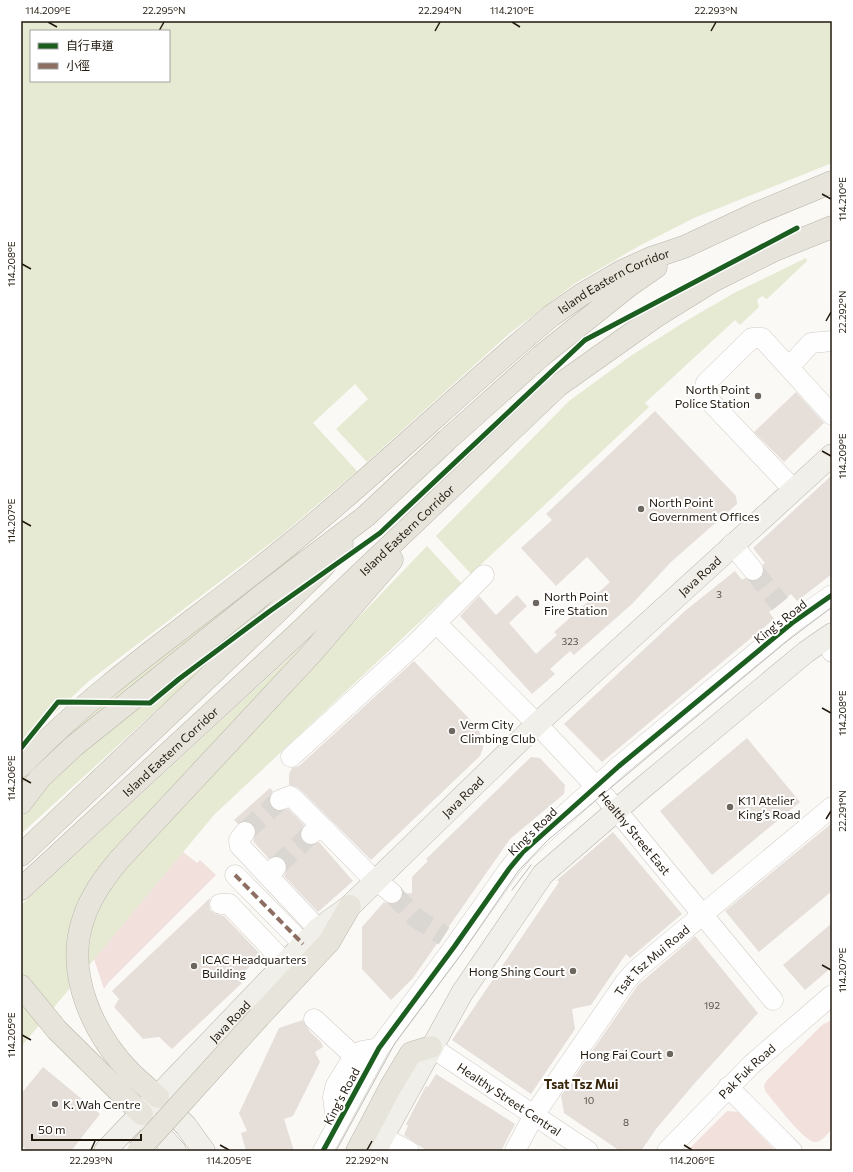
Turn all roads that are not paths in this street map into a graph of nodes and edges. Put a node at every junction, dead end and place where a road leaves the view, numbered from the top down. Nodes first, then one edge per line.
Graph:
1 (832, 182) edge
2 (832, 226) edge
3 (684, 248) junction
4 (832, 341) edge
5 (789, 367) junction
6 (832, 415) edge
7 (832, 455) edge
8 (473, 467) junction
9 (794, 489) junction
10 (366, 516) junction
11 (732, 544) junction
12 (753, 570) tunnel mouth
13 (484, 575) dead end
14 (832, 595) edge
15 (436, 623) junction
16 (832, 634) edge
17 (832, 644) edge
18 (832, 652) edge
19 (537, 724) junction
20 (291, 757) dead end
21 (21, 766) edge
22 (595, 786) junction
23 (280, 800) dead end
24 (21, 803) edge
25 (832, 807) edge
26 (617, 810) junction
27 (245, 832) tunnel mouth
28 (21, 855) edge
29 (235, 875) dead end
30 (384, 886) junction
31 (21, 889) edge
32 (220, 904) dead end
33 (350, 906) junction
34 (703, 914) junction
35 (311, 937) junction
36 (285, 963) junction
37 (21, 986) edge
38 (832, 995) edge
39 (773, 1000) dead end
40 (314, 1019) dead end
41 (431, 1047) junction
42 (379, 1048) junction
43 (354, 1056) junction
44 (728, 1087) junction
45 (158, 1097) junction
46 (142, 1114) junction
47 (534, 1115) junction
48 (337, 1125) junction
49 (392, 1148) edge
50 (105, 1151) edge
51 (138, 1151) edge
52 (175, 1151) edge
53 (204, 1151) edge
54 (323, 1151) edge
55 (356, 1151) edge
56 (515, 1151) edge
57 (588, 1151) edge
58 (666, 1151) edge
59 (792, 1151) edge

1 - 3 highway, Island Eastern Corridor
2 - 8 highway, Island Eastern Corridor
3 - 10 highway
3 - 21 highway, Island Eastern Corridor
4 - 5 street
5 - 6 street
5 - 9 street
7 - 9 main road, Java Road
8 - 31 highway, Island Eastern Corridor
8 - 45 highway
9 - 11 main road, Java Road
10 - 24 highway
10 - 28 highway
11 - 12 street
11 - 19 main road, Java Road
13 - 15 street
14 - 22 street, King's Road
15 - 19 street, Healthy Street East
15 - 20 street
16 - 26 main road
17 - 18 street
19 - 22 street, Healthy Street East
19 - 30 main road, Java Road
22 - 26 street, Healthy Street East
22 - 42 street, King's Road
23 - 30 street
25 - 34 street, Tsat Tsz Mui Road
26 - 34 street, Healthy Street East
26 - 41 main road
27 - 35 street
29 - 35 street
30 - 33 main road, Java Road
32 - 36 street
33 - 35 main road, Java Road
33 - 51 highway, bridge
34 - 39 street, Healthy Street East
34 - 47 street, Tsat Tsz Mui Road
35 - 36 main road, Java Road
36 - 45 main road, Java Road
37 - 46 highway
38 - 44 street, Pak Fuk Road
40 - 43 street
41 - 47 street, Healthy Street Central
41 - 49 main road
41 - 55 highway
42 - 43 street
42 - 48 street, King's Road
43 - 48 street
44 - 58 street, Pak Fuk Road
44 - 59 street
45 - 46 main road, Java Road
45 - 53 main road
46 - 50 main road, Java Road
46 - 52 main road
47 - 56 street, Tsat Tsz Mui Road
47 - 57 street, Healthy Street Central
48 - 54 street, King's Road

